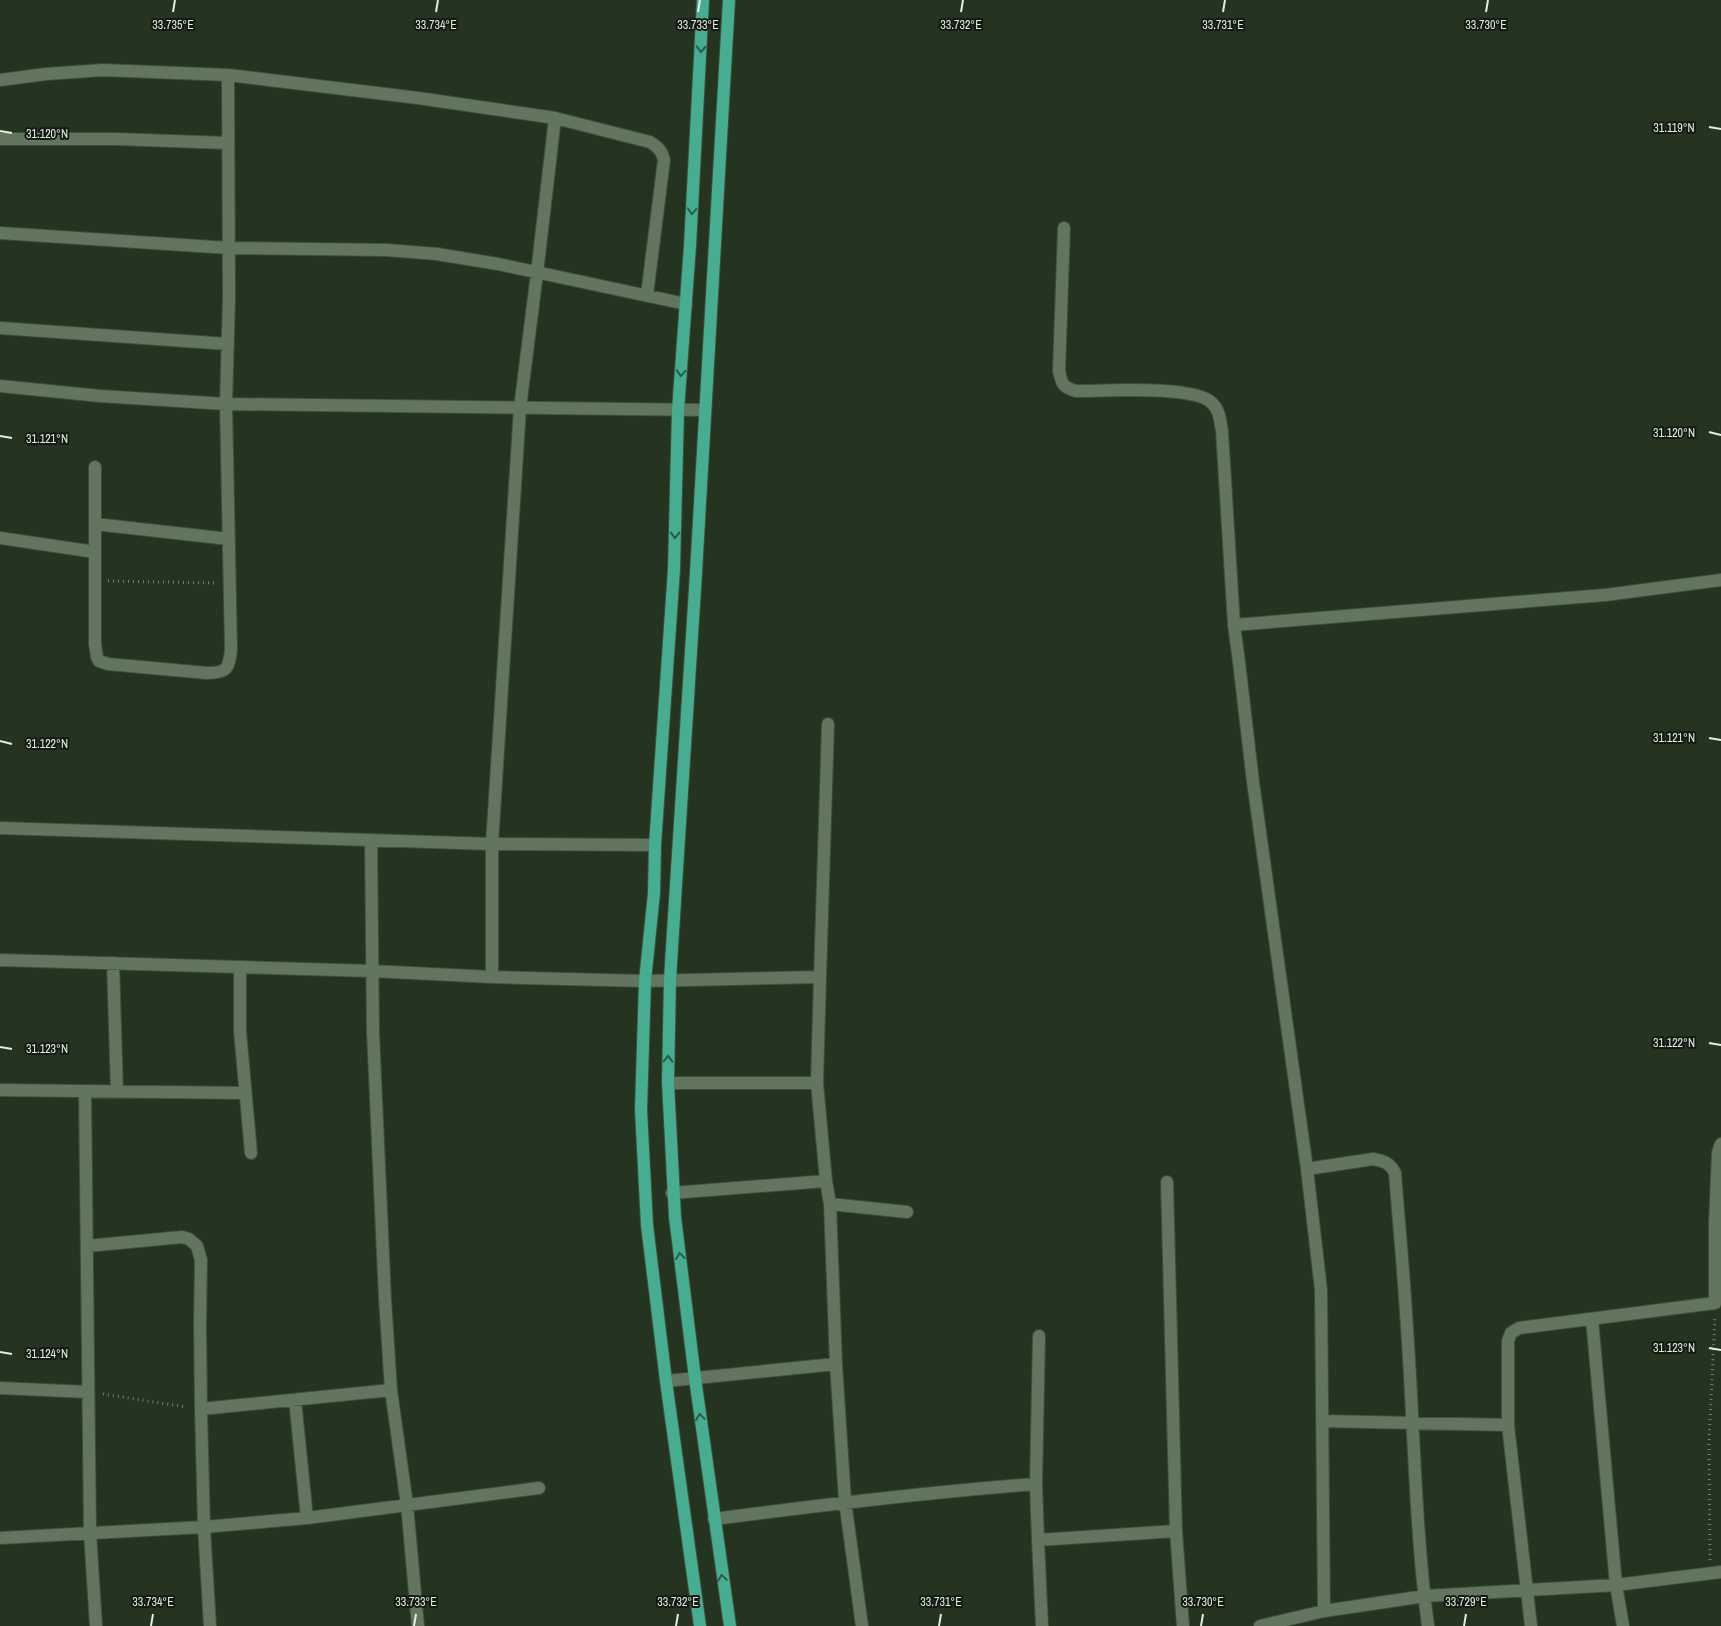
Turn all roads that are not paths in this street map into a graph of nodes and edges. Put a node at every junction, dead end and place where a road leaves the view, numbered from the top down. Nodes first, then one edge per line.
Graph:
1 (703, 0) edge
2 (729, 0) edge
3 (228, 75) junction
4 (0, 80) edge
5 (555, 118) junction
6 (0, 139) edge
7 (228, 143) junction
8 (1064, 228) dead end
9 (0, 233) edge
10 (229, 248) junction
11 (537, 273) junction
12 (647, 295) junction
13 (686, 304) junction
14 (0, 328) edge
15 (228, 344) junction
16 (0, 386) edge
17 (226, 404) junction
18 (520, 408) junction
19 (678, 410) junction
20 (705, 410) junction
21 (95, 467) dead end
22 (95, 524) junction
23 (0, 538) edge
24 (228, 539) junction
25 (95, 552) junction
26 (1721, 580) edge
27 (1234, 625) junction
28 (828, 724) dead end
29 (0, 828) edge
30 (371, 840) junction
31 (492, 844) junction
32 (655, 845) junction
33 (0, 960) edge
34 (113, 963) junction
35 (240, 966) junction
36 (372, 971) junction
37 (492, 977) junction
38 (820, 977) junction
39 (670, 980) junction
40 (645, 981) junction
41 (668, 1083) junction
42 (817, 1083) junction
43 (0, 1090) edge
44 (85, 1091) junction
45 (116, 1091) junction
46 (245, 1093) junction
47 (1721, 1144) edge
48 (251, 1153) dead end
49 (1308, 1169) junction
50 (826, 1181) junction
51 (1167, 1182) dead end
52 (672, 1193) junction
53 (830, 1204) junction
54 (907, 1212) dead end
55 (87, 1246) junction
56 (1592, 1319) junction
57 (1039, 1336) dead end
58 (836, 1364) junction
59 (695, 1378) junction
60 (666, 1381) junction
61 (0, 1388) edge
62 (391, 1390) junction
63 (88, 1392) junction
64 (295, 1400) junction
65 (201, 1409) junction
66 (1322, 1421) junction
67 (1412, 1424) junction
68 (1508, 1425) junction
69 (1036, 1484) junction
70 (539, 1488) dead end
71 (845, 1501) junction
72 (407, 1505) junction
73 (307, 1518) junction
74 (714, 1519) junction
75 (204, 1527) junction
76 (1176, 1531) junction
77 (90, 1533) junction
78 (0, 1538) edge
79 (1038, 1540) junction
80 (1716, 1573) edge
81 (1616, 1585) junction
82 (1526, 1591) junction
83 (1424, 1596) junction
84 (1324, 1611) junction
85 (96, 1626) edge
86 (210, 1626) edge
87 (418, 1626) edge
88 (700, 1626) edge
89 (730, 1626) edge
90 (862, 1626) edge
91 (1042, 1626) edge
92 (1183, 1626) edge
93 (1260, 1626) edge
94 (1428, 1626) edge
95 (1530, 1626) edge
96 (1623, 1626) edge

1 -> 13 main road
2 - 20 main road
3 - 4 street
3 - 5 street
3 - 7 street
5 - 11 street
5 - 12 street
6 - 7 street
7 - 10 street
8 - 27 street
9 - 10 street
10 - 11 street
10 - 15 street
11 - 12 street
11 - 18 street
12 - 13 street
13 -> 19 main road
14 - 15 street
15 - 17 street
16 - 17 street
17 - 18 street
17 - 24 street
18 - 19 street
18 - 31 street
19 - 20 street
19 -> 32 main road
20 - 39 main road
21 - 22 street
22 - 24 street
22 - 25 street
23 - 25 street
24 - 25 street
26 - 27 street
27 - 49 street
28 - 38 street
29 - 30 street
30 - 31 street
30 - 36 street
31 - 32 street
31 - 37 street
32 - 40 main road
33 - 34 street
34 - 35 street
34 - 45 street
35 - 36 street
35 - 46 street
36 - 37 street
36 - 62 street
37 - 40 street
38 - 39 street
38 - 42 street
39 - 40 street
41 -> 39 main road
40 - 60 main road
41 - 42 street
41 - 52 main road
42 - 50 street
43 - 44 street
44 - 45 street
44 - 55 street
45 - 46 street
46 - 48 street
47 - 56 street
49 - 66 street
49 - 67 street
50 - 52 street
50 - 53 street
51 - 76 street
59 -> 52 main road
53 - 54 street
53 - 58 street
55 - 63 street
55 - 65 street
56 - 68 street
56 - 81 street
57 - 69 street
58 - 59 street
58 - 71 street
59 - 60 street
74 -> 59 main road
60 - 88 main road
61 - 63 street
62 - 64 street
62 - 72 street
63 - 77 street
64 - 65 street
64 - 73 street
65 - 75 street
66 - 67 street
66 - 84 street
67 - 68 street
67 - 83 street
68 - 82 street
69 - 71 street
69 - 79 street
70 - 72 street
71 - 74 street
71 - 90 street
72 - 73 street
72 - 87 street
73 - 75 street
89 -> 74 main road
75 - 77 street
75 - 86 street
76 - 79 street
76 - 92 street
77 - 78 street
77 - 85 street
79 - 91 street
80 - 81 street
81 - 82 street
81 - 96 street
82 - 83 street
82 - 95 street
83 - 84 street
83 - 94 street
84 - 93 street

